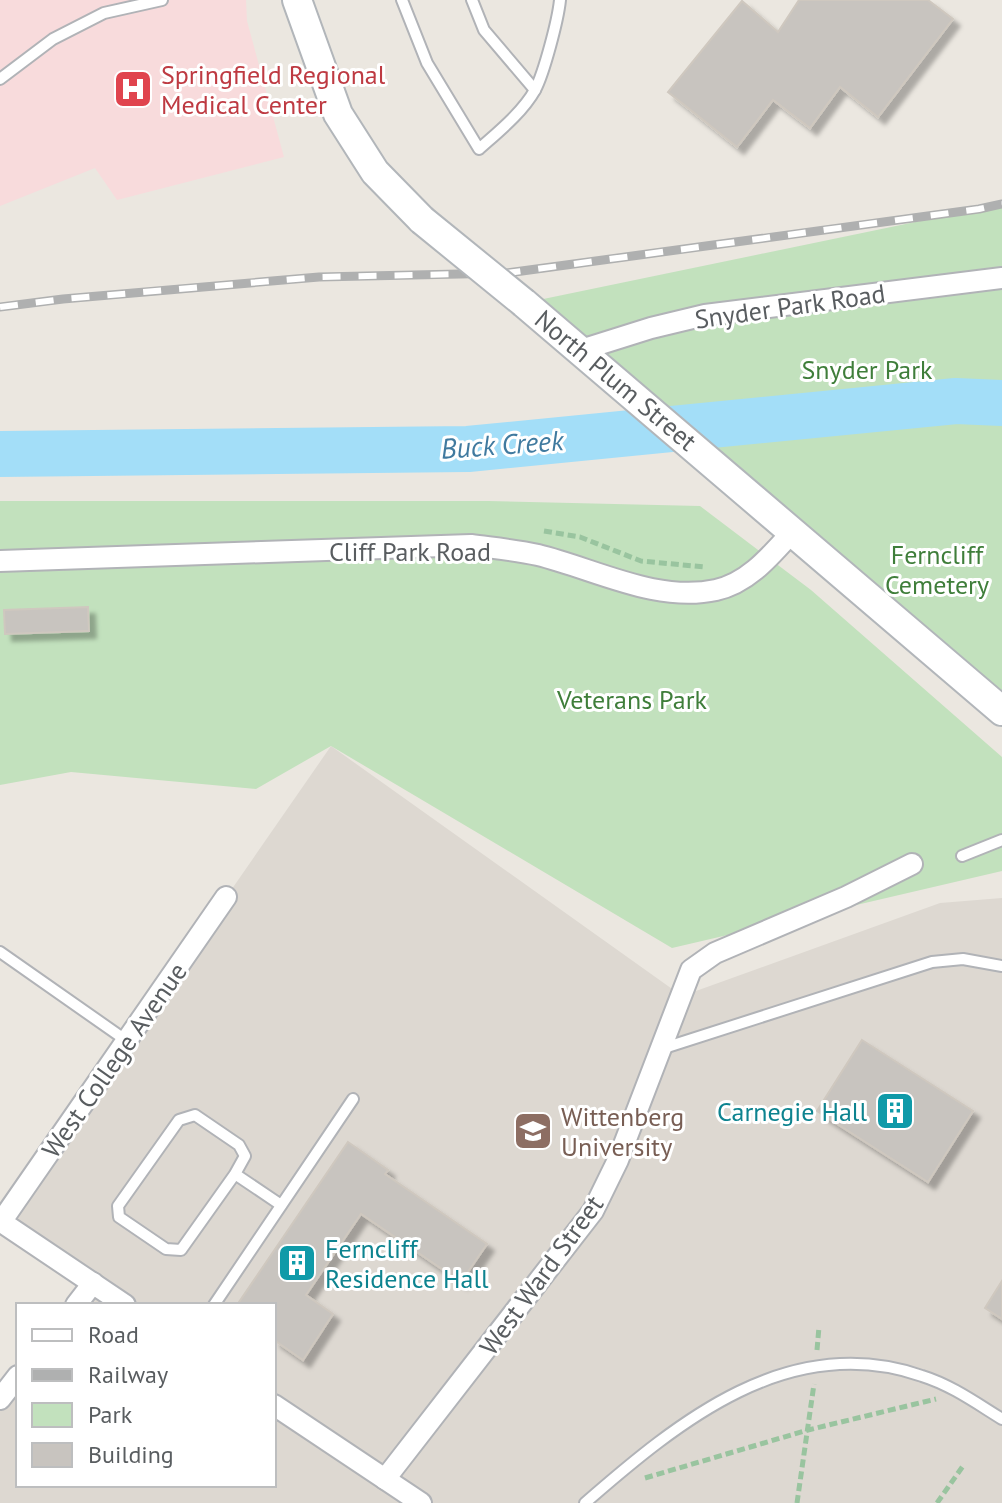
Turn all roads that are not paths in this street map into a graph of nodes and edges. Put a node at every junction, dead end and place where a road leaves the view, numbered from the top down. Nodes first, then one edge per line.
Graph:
1 (162, 0) edge
2 (297, 0) edge
3 (402, 0) edge
4 (472, 0) edge
5 (560, 0) edge
6 (0, 79) edge
7 (535, 90) junction
8 (1002, 278) edge
9 (581, 350) junction
10 (793, 531) junction
11 (0, 561) edge
12 (1002, 711) edge
13 (1002, 840) edge
14 (962, 856) dead end
15 (912, 864) dead end
16 (226, 897) dead end
17 (0, 952) edge
18 (1002, 966) edge
19 (127, 1041) junction
20 (659, 1049) junction
21 (353, 1099) dead end
22 (235, 1174) junction
23 (281, 1205) junction
24 (1, 1222) edge
25 (93, 1283) junction
26 (78, 1303) edge
27 (122, 1303) edge
28 (215, 1303) edge
29 (16, 1379) edge
30 (0, 1399) edge
31 (276, 1406) edge
32 (1002, 1419) edge
33 (385, 1479) junction
34 (421, 1503) edge
35 (585, 1503) edge

1 - 6 lane
2 - 9 main road, North Plum Street, bridge
3 - 7 lane
4 - 7 lane
5 - 7 lane
8 - 9 street, Snyder Park Road
9 - 10 main road, North Plum Street
10 - 11 street, Cliff Park Road
10 - 12 main road, North Plum Street
13 - 14 lane
15 - 20 street, West Ward Street
16 - 19 street, West College Avenue
17 - 19 lane
18 - 20 lane
19 - 24 street, West College Avenue
20 - 33 street, West Ward Street
21 - 23 lane
22 - 22 lane
22 - 23 lane
23 - 28 lane
24 - 25 street
25 - 26 street
25 - 27 street
29 - 30 street
31 - 33 street
32 - 35 lane
33 - 34 street

